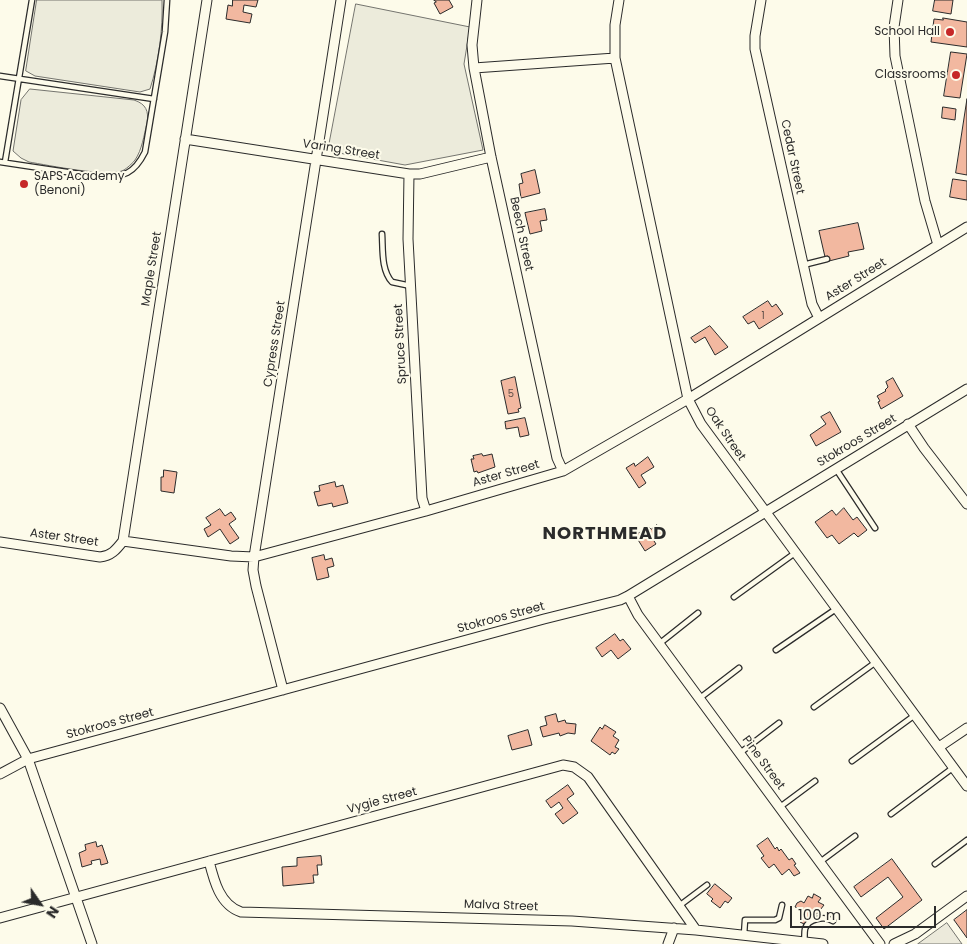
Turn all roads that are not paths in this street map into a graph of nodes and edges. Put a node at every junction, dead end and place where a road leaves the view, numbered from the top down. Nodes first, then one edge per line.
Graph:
1 (32, 0) edge
2 (167, 0) edge
3 (207, 0) edge
4 (341, 0) edge
5 (477, 0) edge
6 (619, 0) edge
7 (761, 0) edge
8 (898, 0) edge
9 (615, 58) junction
10 (474, 68) junction
11 (0, 76) edge
12 (19, 79) junction
13 (154, 99) junction
14 (185, 139) junction
15 (491, 157) junction
16 (317, 159) junction
17 (3, 162) edge
18 (409, 174) junction
19 (967, 227) edge
20 (382, 234) dead end
21 (938, 245) junction
22 (827, 259) dead end
23 (804, 265) junction
24 (410, 286) junction
25 (819, 318) junction
26 (967, 389) edge
27 (688, 399) junction
28 (908, 424) junction
29 (836, 469) junction
30 (563, 471) junction
31 (967, 504) edge
32 (426, 511) junction
33 (765, 512) junction
34 (875, 528) dead end
35 (123, 541) junction
36 (0, 542) edge
37 (795, 553) junction
38 (254, 557) junction
39 (628, 596) junction
40 (734, 597) dead end
41 (836, 609) junction
42 (698, 613) dead end
43 (659, 644) junction
44 (776, 650) dead end
45 (876, 662) junction
46 (739, 668) dead end
47 (283, 690) junction
48 (700, 698) junction
49 (814, 707) dead end
50 (0, 708) edge
51 (915, 715) junction
52 (779, 724) dead end
53 (967, 728) edge
54 (939, 747) junction
55 (740, 753) junction
56 (28, 759) junction
57 (852, 761) dead end
58 (954, 767) junction
59 (0, 774) edge
60 (814, 781) dead end
61 (967, 786) edge
62 (780, 807) junction
63 (891, 814) dead end
64 (855, 836) dead end
65 (967, 840) edge
66 (209, 862) junction
67 (820, 862) junction
68 (935, 864) dead end
69 (707, 885) dead end
70 (967, 896) edge
71 (75, 897) junction
72 (782, 905) dead end
73 (679, 906) junction
74 (0, 918) edge
75 (833, 921) dead end
76 (674, 928) junction
77 (696, 930) junction
78 (744, 935) junction
79 (804, 942) junction
80 (92, 944) edge
81 (668, 944) edge
82 (823, 944) edge
83 (880, 944) edge
84 (894, 944) edge

1 - 12 lane
2 - 13 lane
3 - 14 street, Maple Street
4 - 16 street, Cypress Street
5 - 10 street, Beech Street
6 - 9 street, Oak Street
7 - 23 street, Cedar Street
8 - 21 street
9 - 10 street
9 - 27 street, Oak Street
10 - 15 street, Beech Street
11 - 12 lane
12 - 13 lane
12 - 17 lane
13 - 17 lane
14 - 16 street, Varing Street
14 - 35 street, Maple Street
15 - 18 street, Varing Street
15 - 30 street, Beech Street
16 - 18 street, Varing Street
16 - 38 street, Cypress Street
18 - 24 street, Spruce Street
19 - 21 street, Aster Street
20 - 24 lane
21 - 25 street, Aster Street
22 - 23 lane
23 - 25 street, Cedar Street
24 - 32 street, Spruce Street
25 - 27 street, Aster Street
26 - 28 street, Stokroos Street
27 - 30 street, Aster Street
27 - 33 street, Oak Street
28 - 29 street, Stokroos Street
28 - 31 street
29 - 33 street, Stokroos Street
29 - 34 lane
30 - 32 street, Aster Street
32 - 38 street, Aster Street
33 - 37 street, Oak Street
33 - 39 street, Stokroos Street
35 - 36 street, Aster Street
35 - 38 street, Aster Street
37 - 40 lane
37 - 41 street, Oak Street
38 - 47 street, Cypress Street
39 - 43 street, Pine Street
39 - 47 street, Stokroos Street
41 - 44 lane
41 - 45 street, Oak Street
42 - 43 lane
43 - 48 street, Pine Street
45 - 49 lane
45 - 51 street, Oak Street
46 - 48 lane
47 - 56 street, Stokroos Street
48 - 55 street, Pine Street
50 - 56 street
51 - 54 street, Oak Street
51 - 57 lane
52 - 55 lane
53 - 54 street
54 - 58 street, Oak Street
55 - 62 street, Pine Street
56 - 59 street, Stokroos Street
56 - 71 street
58 - 61 street, Oak Street
58 - 63 lane
60 - 62 lane
62 - 67 street, Pine Street
64 - 67 lane
65 - 68 lane
66 - 71 street, Vygie Street
66 - 73 street, Vygie Street
66 - 76 street, Malva Street
67 - 83 street, Pine Street
69 - 73 lane
70 - 84 street
71 - 74 street, Vygie Street
71 - 80 street
72 - 78 lane
73 - 77 street, Vygie Street
75 - 79 lane
76 - 77 street, Malva Street
76 - 81 street
77 - 78 street, Malva Street
78 - 79 street, Malva Street
79 - 82 street, Malva Street

